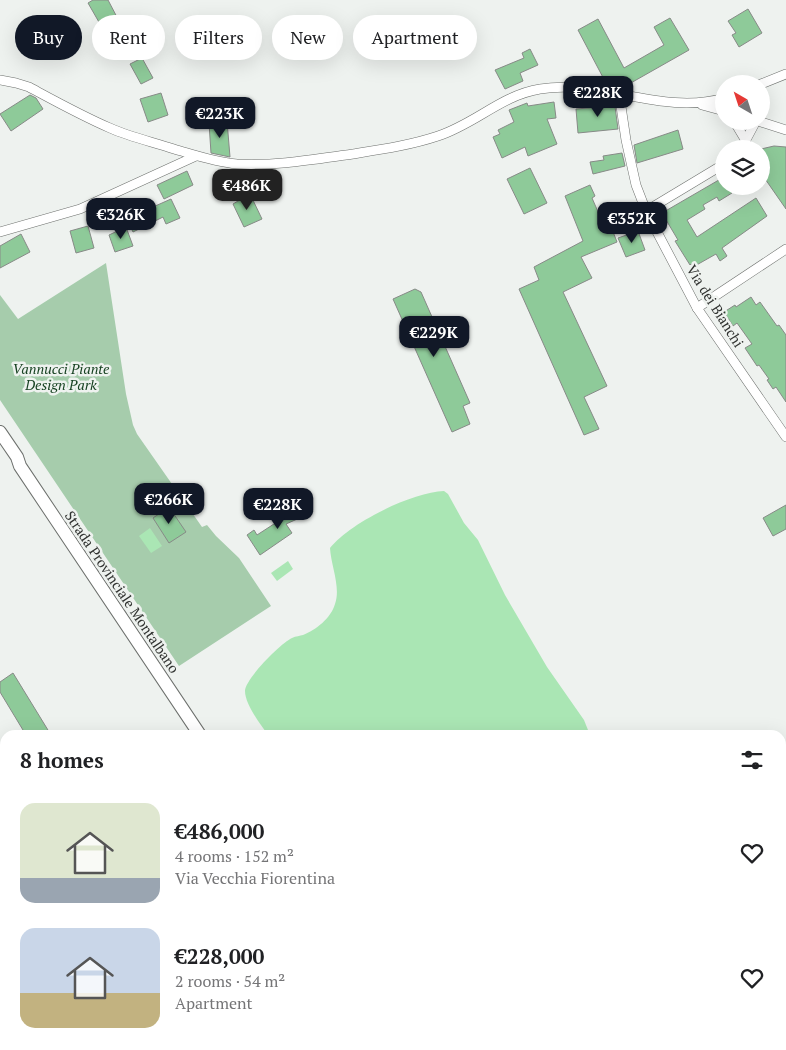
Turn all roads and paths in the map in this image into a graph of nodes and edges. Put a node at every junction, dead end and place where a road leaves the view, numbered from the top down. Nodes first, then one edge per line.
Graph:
1 (786, 74) edge
2 (0, 80) edge
3 (770, 80) edge
4 (619, 93) junction
5 (715, 100) edge
6 (698, 104) junction
7 (715, 109) edge
8 (770, 125) edge
9 (786, 130) edge
10 (196, 156) junction
11 (715, 169) edge
12 (646, 211) junction
13 (0, 232) edge
14 (786, 249) edge
15 (697, 308) junction
16 (0, 432) edge
17 (786, 437) edge
18 (0, 445) edge
19 (20, 466) junction
20 (197, 730) edge

1 - 3 street
2 - 10 street
4 - 6 street
4 - 10 street
4 - 12 street, Via dei Bianchi
5 - 6 street
6 - 7 street
8 - 9 street
10 - 13 street
11 - 12 street
12 - 15 street, Via dei Bianchi
14 - 15 street
15 - 17 street, Via dei Bianchi
16 - 19 main road, Strada Provinciale Montalbano
18 - 19 main road, Strada Provinciale Montalbano
19 - 20 main road, Strada Provinciale Montalbano

